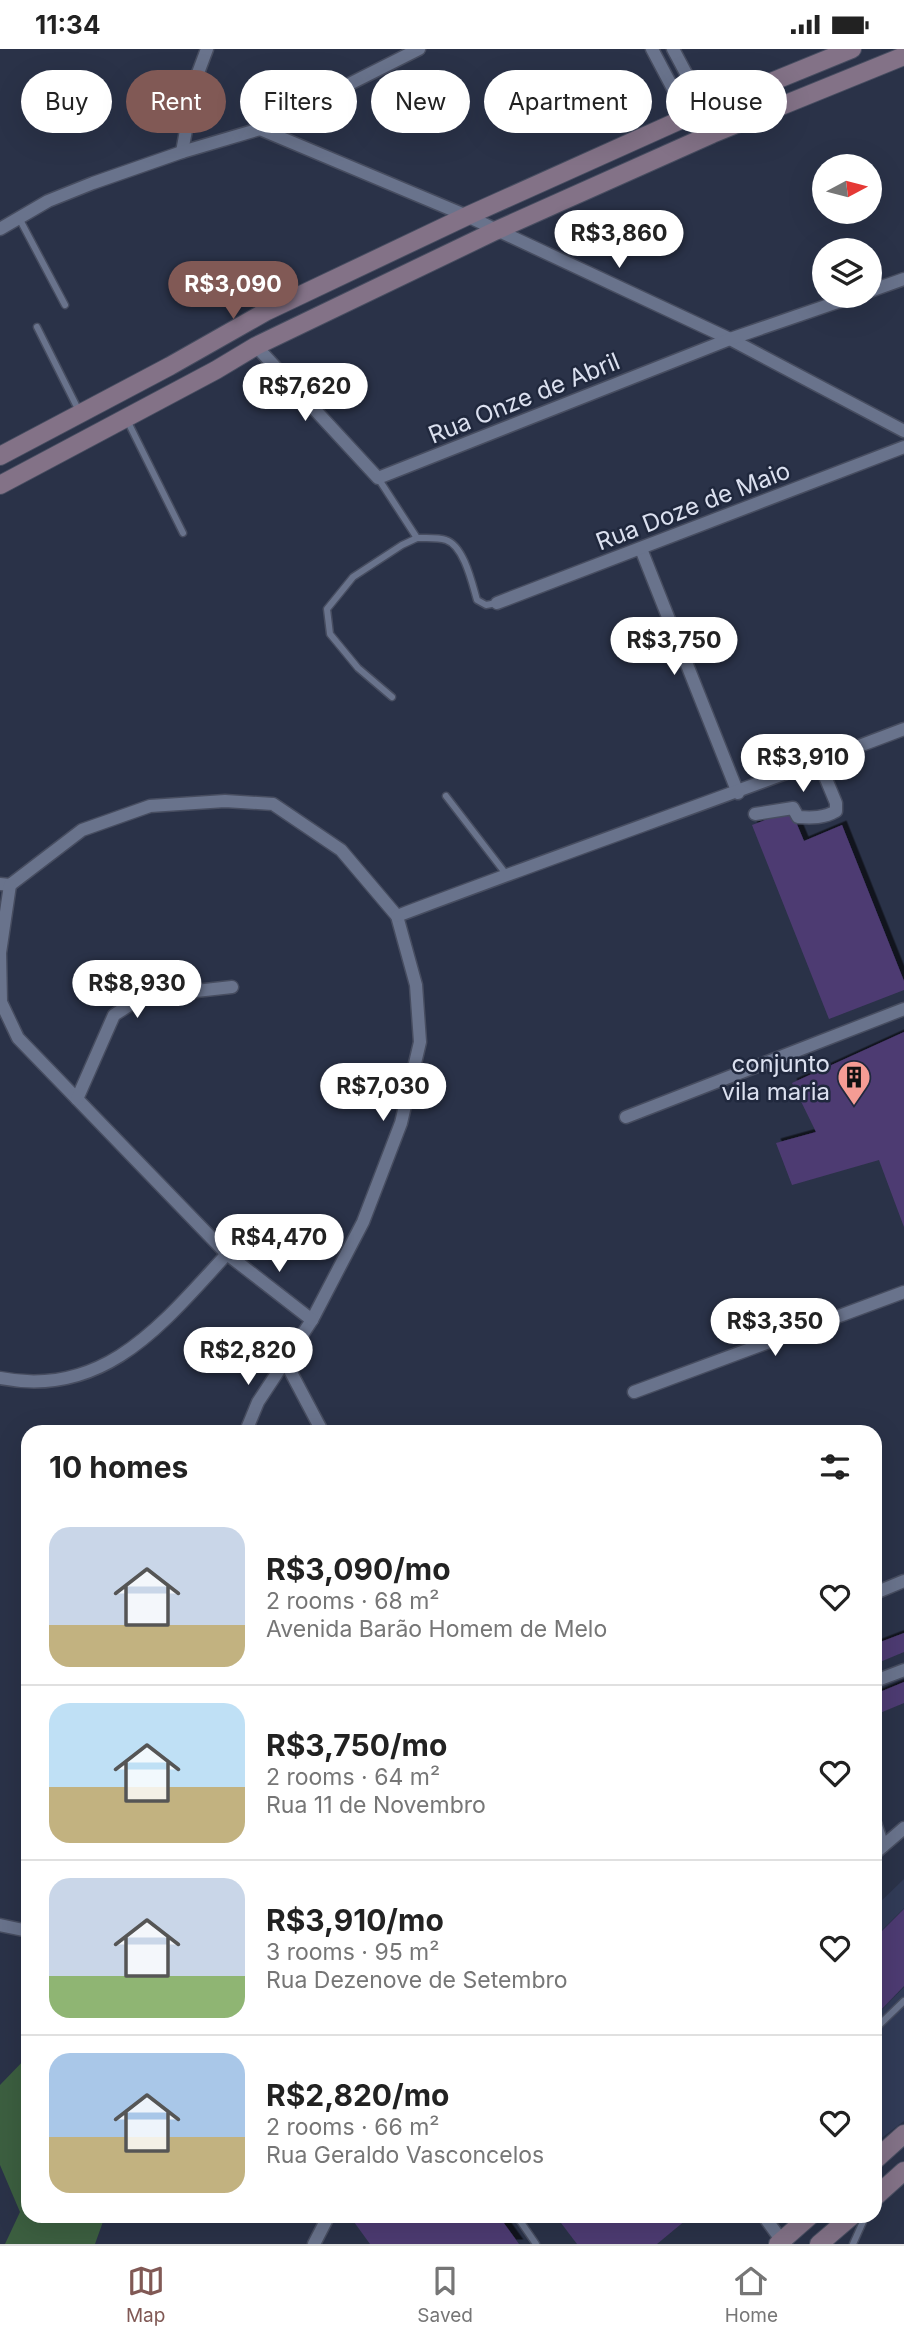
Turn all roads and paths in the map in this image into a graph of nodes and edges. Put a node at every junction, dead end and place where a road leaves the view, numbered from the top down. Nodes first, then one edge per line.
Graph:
1 (207, 49) edge
2 (419, 49) edge
3 (652, 49) edge
4 (673, 49) edge
5 (852, 49) edge
6 (904, 56) edge
7 (684, 70) edge
8 (666, 75) edge
9 (787, 76) edge
10 (357, 80) edge
11 (787, 103) edge
12 (666, 127) edge
13 (246, 133) edge
14 (270, 133) edge
15 (715, 133) edge
16 (182, 152) junction
17 (467, 216) junction
18 (19, 218) junction
19 (0, 229) edge
20 (495, 231) junction
21 (904, 279) edge
22 (882, 287) edge
23 (65, 305) dead end
24 (820, 308) edge
25 (267, 311) junction
26 (37, 327) dead end
27 (730, 339) junction
28 (256, 346) junction
29 (80, 414) junction
30 (126, 418) junction
31 (904, 431) edge
32 (904, 447) edge
33 (0, 456) edge
34 (378, 478) junction
35 (0, 485) edge
36 (183, 533) dead end
37 (417, 538) junction
38 (641, 549) junction
39 (496, 603) joint
40 (392, 697) dead end
41 (904, 729) edge
42 (819, 762) junction
43 (738, 793) junction
44 (446, 796) dead end
45 (755, 814) dead end
46 (506, 874) junction
47 (5, 884) edge
48 (397, 916) junction
49 (232, 987) dead end
50 (904, 1009) edge
51 (77, 1099) junction
52 (626, 1117) dead end
53 (227, 1254) junction
54 (904, 1292) edge
55 (312, 1319) junction
56 (285, 1361) junction
57 (0, 1378) edge
58 (634, 1392) dead end
59 (248, 1425) edge
60 (319, 1425) edge
61 (904, 1581) edge
62 (882, 1590) edge
63 (904, 1670) edge
64 (882, 1678) edge
65 (904, 1828) edge
66 (882, 1847) edge
67 (0, 1925) edge
68 (21, 1930) edge
69 (904, 2001) edge
70 (882, 2022) edge
71 (904, 2134) edge
72 (882, 2148) edge
73 (904, 2171) edge
74 (882, 2191) edge
75 (325, 2223) edge
76 (522, 2223) edge
77 (768, 2223) edge
78 (803, 2223) edge
79 (844, 2223) edge
80 (862, 2223) edge
81 (782, 2243) edge
82 (314, 2244) edge
83 (536, 2244) edge
84 (819, 2244) edge
85 (853, 2244) edge

1 - 16 street
2 - 10 street
3 - 8 street
4 - 7 street
5 - 9 main road
6 - 11 main road
12 - 17 main road
13 - 16 street
14 - 17 street
15 - 20 main road
16 - 18 street
17 - 20 street
17 - 25 main road
18 - 19 street
18 - 23 lane
20 - 27 street
20 - 28 main road
21 - 22 street
24 - 27 street, Rua Onze de Abril
25 - 28 main road
25 - 29 main road
26 - 29 lane
27 - 31 street
27 - 34 street, Rua Onze de Abril
28 - 30 main road
28 - 34 street
29 - 33 main road
30 - 35 main road
30 - 36 lane
32 - 38 street, Rua Doze de Maio
34 - 37 lane
37 - 39 lane
37 - 40 lane
38 - 39 street, Rua Doze de Maio
38 - 43 street
41 - 42 street
42 - 43 street
42 - 45 street
43 - 46 street
44 - 46 lane
46 - 48 street
47 - 48 street
47 - 51 street
48 - 55 street
49 - 51 street
50 - 52 street
51 - 53 street
53 - 55 street
53 - 57 street
54 - 58 street
55 - 56 street
56 - 59 street
56 - 60 street
61 - 62 street
63 - 64 street
65 - 66 street
67 - 68 street
69 - 70 lane
71 - 72 main road
73 - 74 main road
75 - 82 street
76 - 83 lane
77 - 81 street
78 - 81 main road
79 - 84 main road
80 - 85 lane

